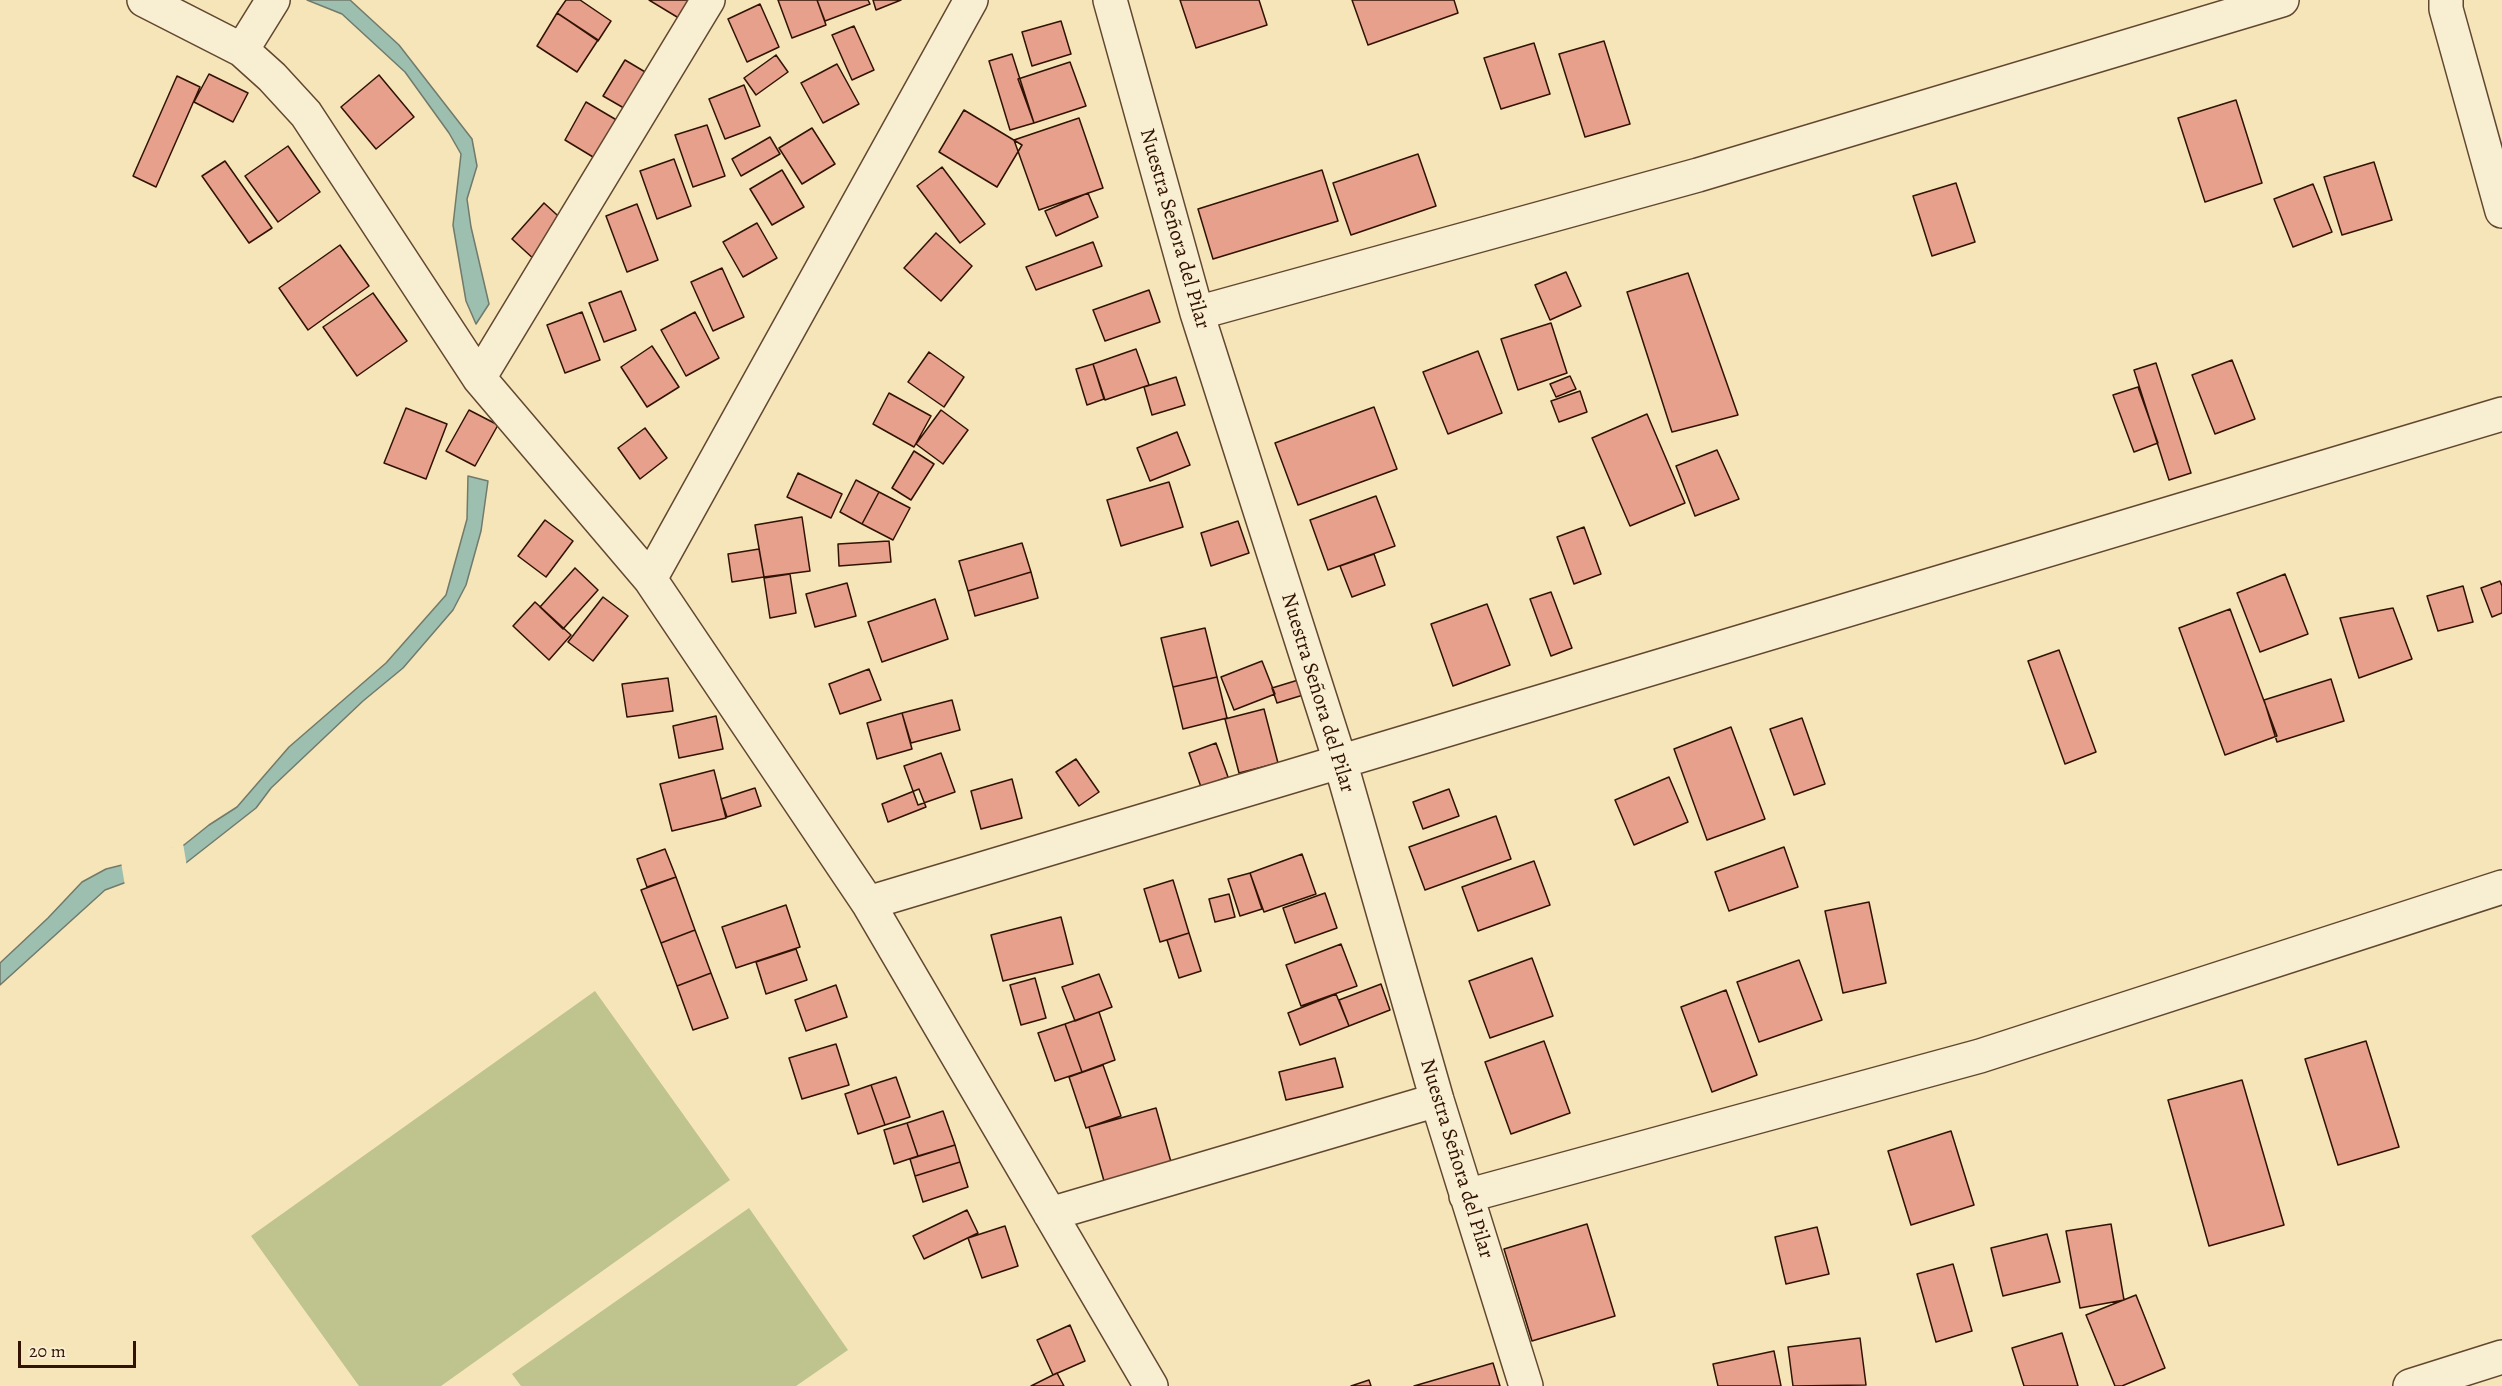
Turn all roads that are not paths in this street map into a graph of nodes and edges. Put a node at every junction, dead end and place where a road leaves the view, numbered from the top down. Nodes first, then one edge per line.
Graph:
1 (144, 0) edge
2 (708, 0) edge
3 (971, 0) edge
4 (1110, 0) edge
5 (2282, 0) edge
6 (2445, 0) edge
7 (272, 2) edge
8 (242, 50) junction
9 (2502, 211) edge
10 (1197, 313) junction
11 (479, 378) junction
12 (2502, 414) edge
13 (650, 579) junction
14 (1340, 761) junction
15 (2502, 887) edge
16 (868, 903) junction
17 (1437, 1100) junction
18 (1466, 1196) junction
19 (1050, 1214) junction
20 (2502, 1357) edge
21 (1151, 1386) edge
22 (1526, 1386) edge
23 (2410, 1386) edge

1 - 8 street
2 - 11 street
3 - 13 street
4 - 10 street, Nuestra Señora del Pilar
5 - 10 street
6 - 9 street
7 - 8 street
8 - 11 street
10 - 14 street, Nuestra Señora del Pilar
11 - 13 street
12 - 14 street
13 - 16 street
14 - 16 street
14 - 17 street, Nuestra Señora del Pilar
15 - 18 street
16 - 19 street
17 - 18 street, Nuestra Señora del Pilar
17 - 19 street
18 - 22 street, Nuestra Señora del Pilar
19 - 21 street
20 - 23 street

